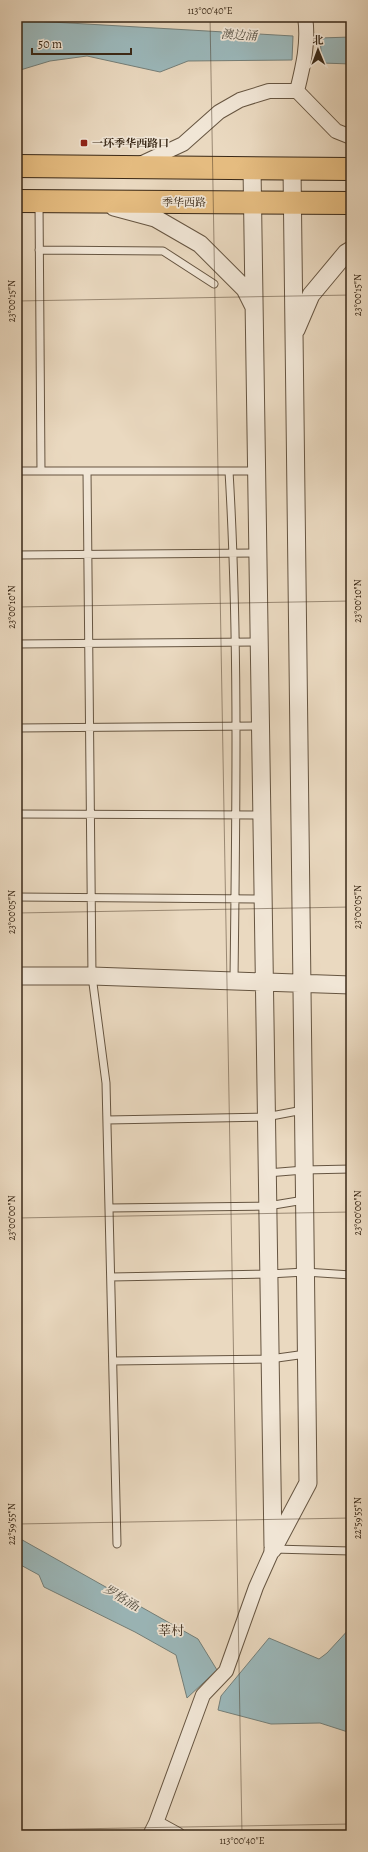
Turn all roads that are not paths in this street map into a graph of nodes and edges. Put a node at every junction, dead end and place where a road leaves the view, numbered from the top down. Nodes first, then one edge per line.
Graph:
1 (306, 21) edge
2 (297, 91) junction
3 (351, 138) edge
4 (17, 166) edge
5 (136, 166) junction
6 (252, 168) junction
7 (292, 168) junction
8 (351, 169) edge
9 (17, 201) edge
10 (39, 201) junction
11 (95, 201) junction
12 (254, 202) junction
13 (292, 203) junction
14 (351, 203) edge
15 (39, 250) junction
16 (351, 250) edge
17 (214, 284) dead end
18 (256, 311) junction
19 (294, 335) junction
20 (17, 471) edge
21 (41, 471) junction
22 (87, 471) junction
23 (229, 471) junction
24 (258, 471) junction
25 (234, 553) junction
26 (259, 553) junction
27 (88, 554) junction
28 (17, 555) edge
29 (235, 642) junction
30 (260, 642) junction
31 (17, 644) edge
32 (89, 644) junction
33 (236, 726) junction
34 (261, 726) junction
35 (91, 727) junction
36 (17, 728) edge
37 (17, 814) edge
38 (91, 814) junction
39 (236, 815) junction
40 (262, 815) junction
41 (17, 897) edge
42 (92, 898) junction
43 (235, 898) junction
44 (263, 898) junction
45 (17, 976) edge
46 (92, 976) junction
47 (234, 981) junction
48 (264, 982) junction
49 (301, 982) junction
50 (351, 985) edge
51 (303, 1110) junction
52 (266, 1117) junction
53 (107, 1120) junction
54 (351, 1169) edge
55 (304, 1170) junction
56 (267, 1173) junction
57 (304, 1200) junction
58 (268, 1206) junction
59 (109, 1208) junction
60 (305, 1272) junction
61 (269, 1274) junction
62 (351, 1275) edge
63 (111, 1278) junction
64 (306, 1354) junction
65 (270, 1359) junction
66 (113, 1361) junction
67 (117, 1544) dead end
68 (273, 1548) junction
69 (351, 1551) edge
70 (153, 1829) edge
71 (178, 1835) edge

1 - 2 street
2 - 3 street
2 - 5 street
4 - 5 main road
5 - 6 main road
6 - 7 main road
6 - 12 street
7 - 8 main road
7 - 13 street
9 - 10 main road, 季华西路
10 - 11 main road, 季华西路
10 - 15 lane
11 - 12 main road, 季华西路
11 - 18 street
12 - 13 main road, 季华西路
12 - 18 street
13 - 14 main road, 季华西路
13 - 19 street
15 - 17 lane
15 - 21 lane
16 - 19 street
18 - 24 street
19 - 49 street
20 - 21 lane
21 - 22 lane
22 - 23 lane
22 - 27 lane
23 - 24 lane
23 - 25 lane
24 - 26 street
25 - 26 lane
25 - 27 lane
25 - 29 lane
26 - 30 street
27 - 28 lane
27 - 32 lane
29 - 30 lane
29 - 32 lane
29 - 33 lane
30 - 34 street
31 - 32 lane
32 - 35 lane
33 - 34 lane
33 - 35 lane
33 - 39 lane
34 - 40 street
35 - 36 lane
35 - 38 lane
37 - 38 lane
38 - 39 lane
38 - 42 lane
39 - 40 lane
39 - 43 lane
40 - 44 street
41 - 42 lane
42 - 43 lane
42 - 46 lane
43 - 44 lane
43 - 47 lane
44 - 48 street
45 - 46 street
46 - 47 street
46 - 53 lane
47 - 48 street
48 - 49 street
48 - 52 street
49 - 50 street
49 - 51 street
51 - 52 lane
51 - 55 street
52 - 53 lane
52 - 56 street
53 - 59 lane
54 - 55 lane
55 - 56 lane
55 - 57 street
56 - 58 street
57 - 58 lane
57 - 60 street
58 - 59 lane
58 - 61 street
59 - 63 lane
60 - 61 lane
60 - 62 lane
60 - 64 street
61 - 63 lane
61 - 65 street
63 - 66 lane
64 - 65 lane
64 - 68 street
65 - 66 lane
65 - 68 street
66 - 67 lane
68 - 69 lane
68 - 70 street
70 - 71 street

